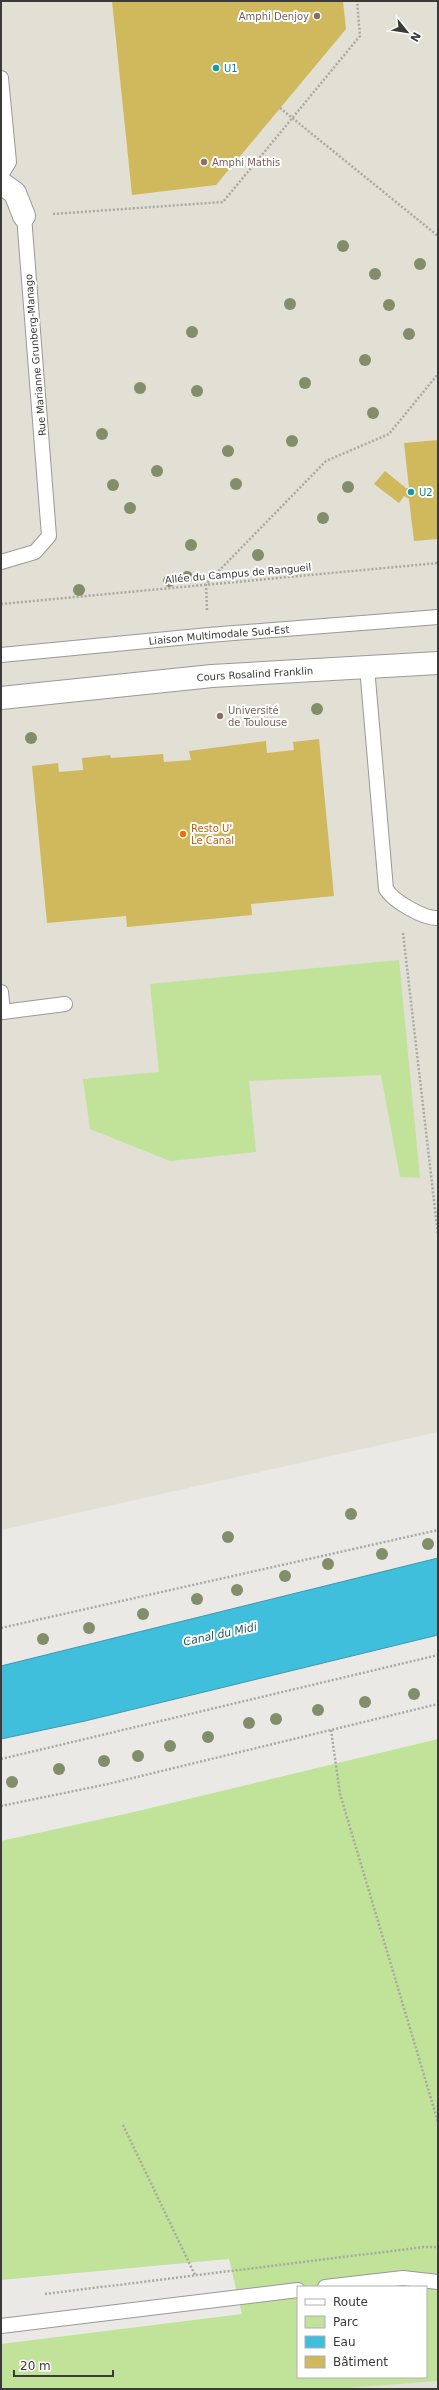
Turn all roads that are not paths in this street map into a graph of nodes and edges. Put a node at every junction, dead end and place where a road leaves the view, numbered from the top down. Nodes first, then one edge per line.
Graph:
1 (1, 78) edge
2 (1, 175) edge
3 (1, 183) edge
4 (24, 216) joint
5 (1, 562) edge
6 (438, 617) edge
7 (1, 655) edge
8 (438, 663) edge
9 (367, 667) junction
10 (1, 698) edge
11 (438, 918) edge
12 (1, 992) edge
13 (65, 1004) dead end
14 (438, 2282) edge
15 (334, 2286) edge
16 (297, 2290) edge
17 (1, 2326) edge

1 - 2 lane
3 - 4 street, Rue Marianne Grunberg-Manago
4 - 5 lane, Rue Marianne Grunberg-Manago
6 - 7 lane, Liaison Multimodale Sud-Est
8 - 9 street, Cours Rosalind Franklin
9 - 10 street, Cours Rosalind Franklin
9 - 11 lane
12 - 13 lane
14 - 15 lane
16 - 17 lane

